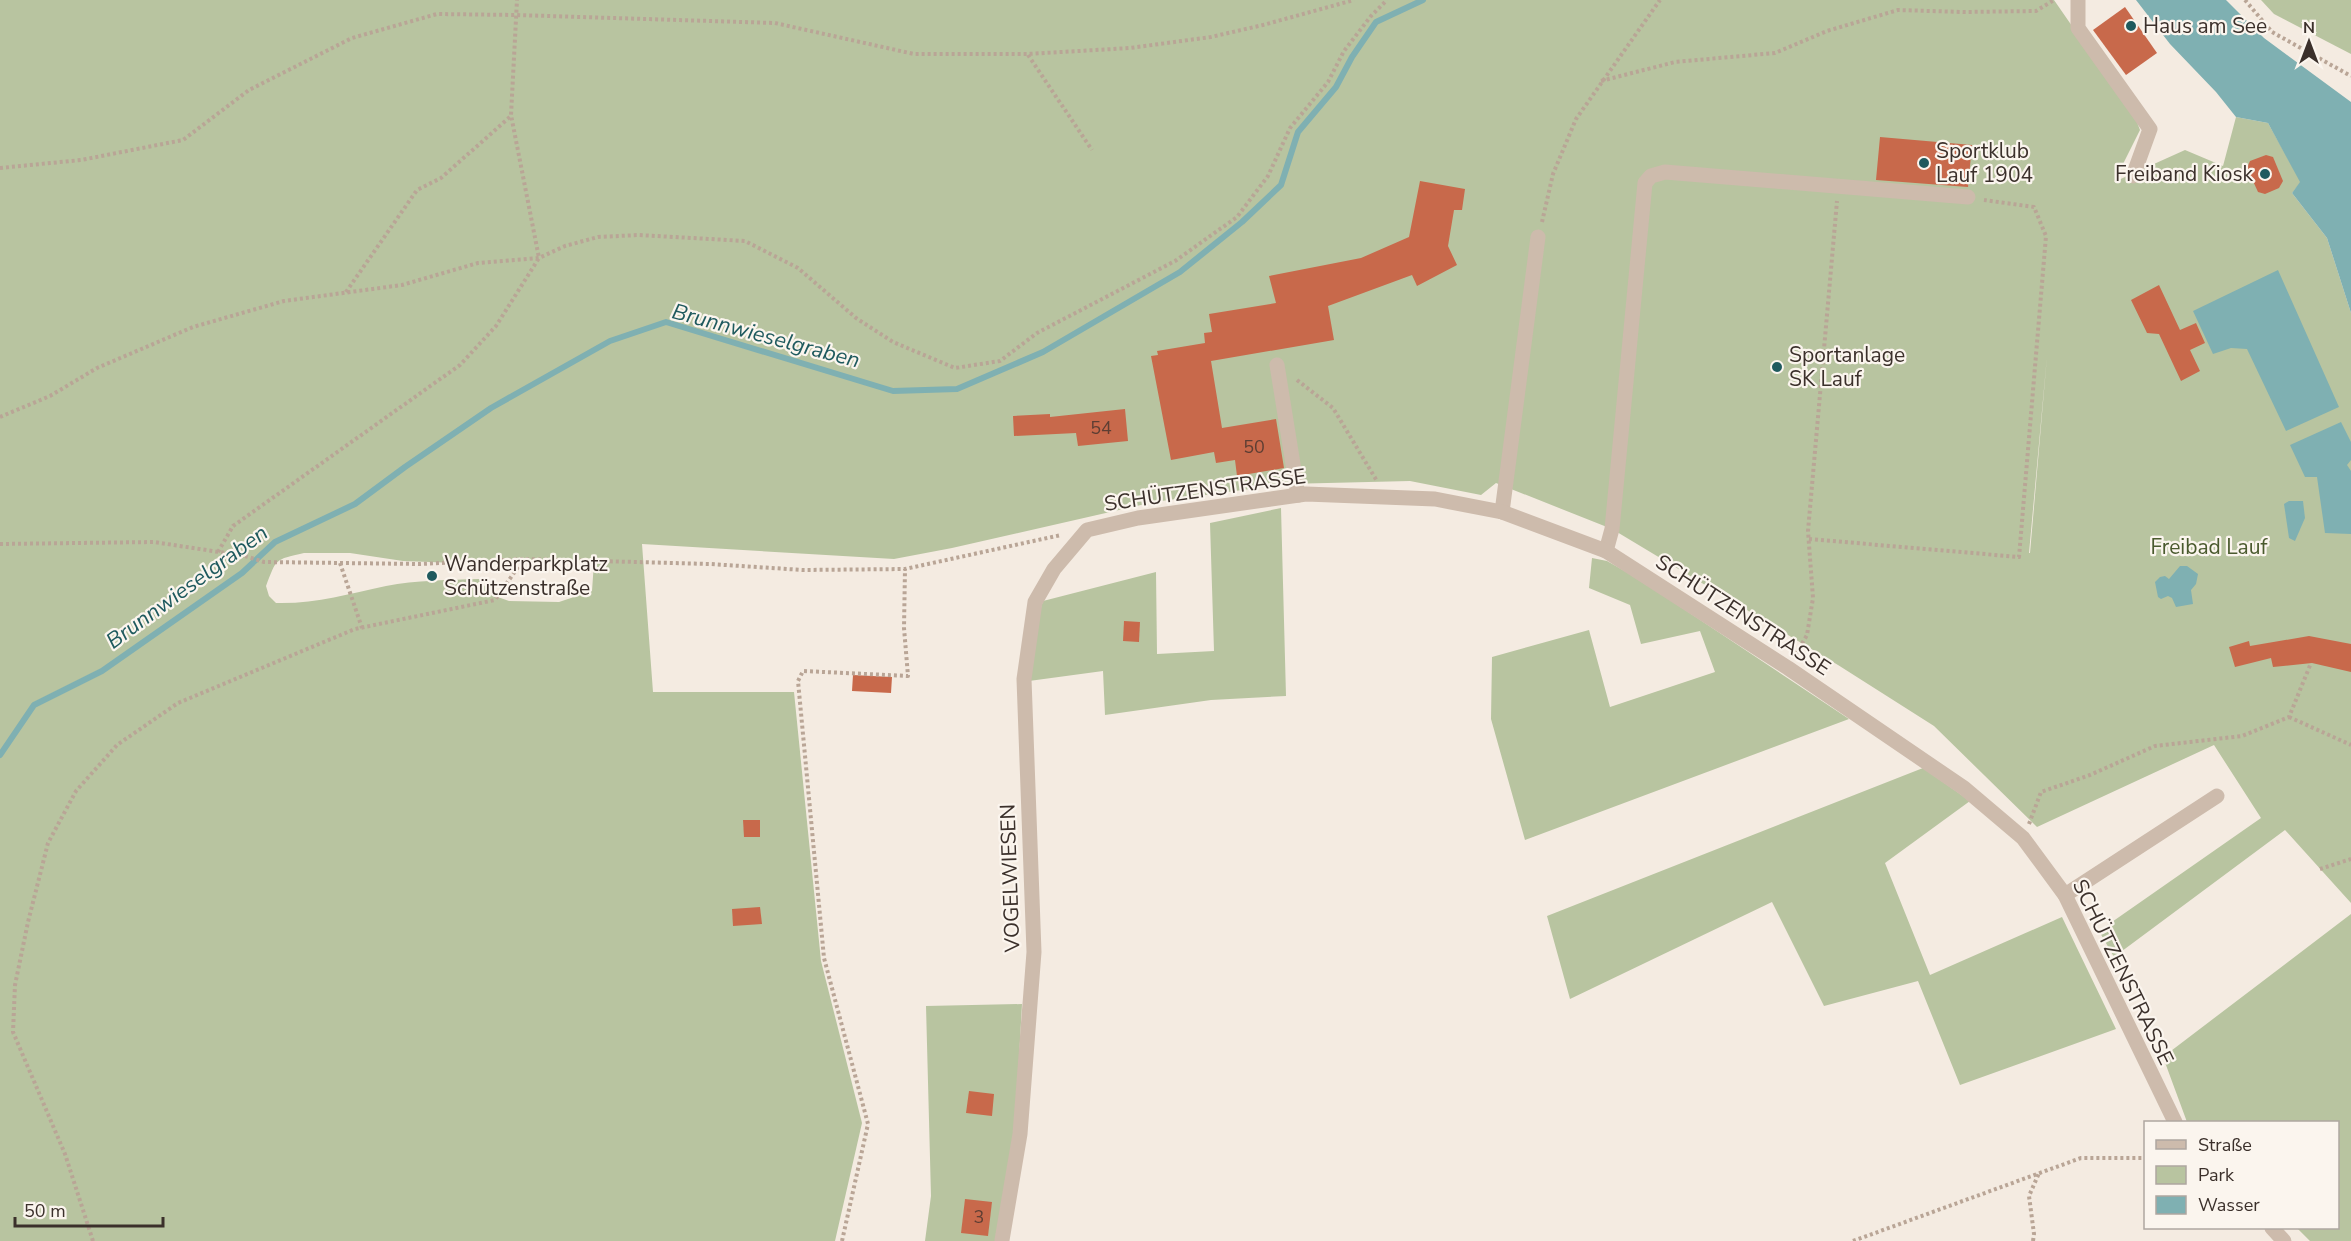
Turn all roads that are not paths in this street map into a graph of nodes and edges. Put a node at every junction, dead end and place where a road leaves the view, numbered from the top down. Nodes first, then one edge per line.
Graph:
1 (2078, 0) edge
2 (2133, 176) dead end
3 (1968, 197) road end
4 (1538, 237) road end
5 (1277, 365) road end
6 (1298, 495) junction
7 (1502, 512) junction
8 (1087, 530) joint
9 (1606, 551) junction
10 (2217, 796) dead end
11 (2065, 895) junction
12 (2175, 1121) edge
13 (2274, 1229) edge
14 (1002, 1240) edge
15 (2284, 1241) edge

1 - 2 street
3 - 9 street
4 - 7 street
5 - 6 street
6 - 7 street, SCHÜTZENSTRASSE
6 - 8 street, SCHÜTZENSTRASSE
7 - 9 street, SCHÜTZENSTRASSE
8 - 14 street, VOGELWIESEN
9 - 11 street, SCHÜTZENSTRASSE
10 - 11 street
11 - 12 street, SCHÜTZENSTRASSE
13 - 15 street

